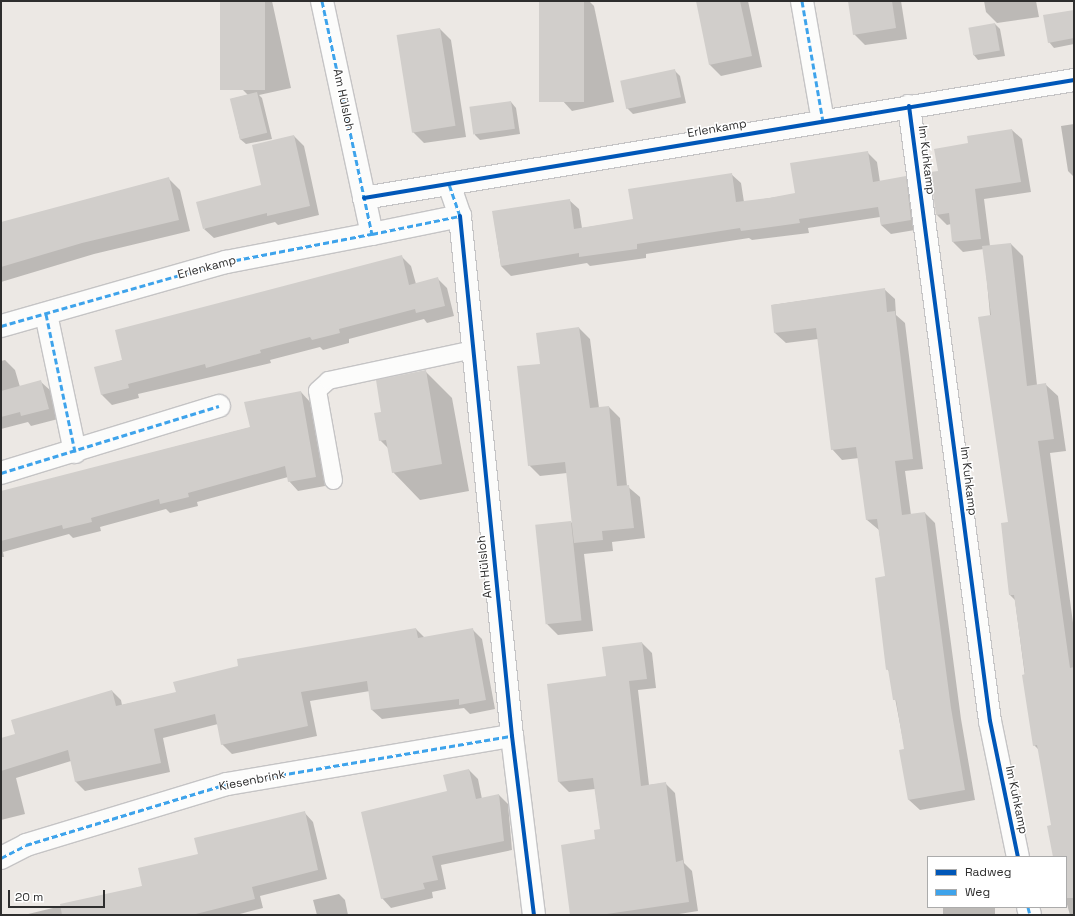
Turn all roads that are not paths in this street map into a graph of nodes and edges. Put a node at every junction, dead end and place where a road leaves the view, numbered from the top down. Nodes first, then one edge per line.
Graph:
1 (322, 1) edge
2 (802, 1) edge
3 (1074, 80) edge
4 (909, 106) junction
5 (823, 121) junction
6 (450, 184) junction
7 (364, 198) junction
8 (460, 216) junction
9 (372, 234) junction
10 (46, 314) junction
11 (1, 326) edge
12 (473, 349) junction
13 (219, 406) dead end
14 (75, 452) junction
15 (1, 473) edge
16 (333, 480) dead end
17 (512, 736) junction
18 (1018, 856) edge
19 (1, 858) edge
20 (534, 915) edge

1 - 7 street, Am Hülsloh
2 - 5 street
3 - 4 street, Erlenkamp
4 - 5 street, Erlenkamp
4 - 18 street, Im Kuhkamp
5 - 6 street, Erlenkamp
6 - 7 street, Erlenkamp
6 - 8 street
7 - 9 street
8 - 9 street, Erlenkamp
8 - 12 street, Am Hülsloh
9 - 10 street, Erlenkamp
10 - 11 street, Erlenkamp
10 - 14 street
12 - 16 lane
12 - 17 street, Am Hülsloh
13 - 14 street
14 - 15 street
17 - 19 street, Kiesenbrink
17 - 20 street, Am Hülsloh

